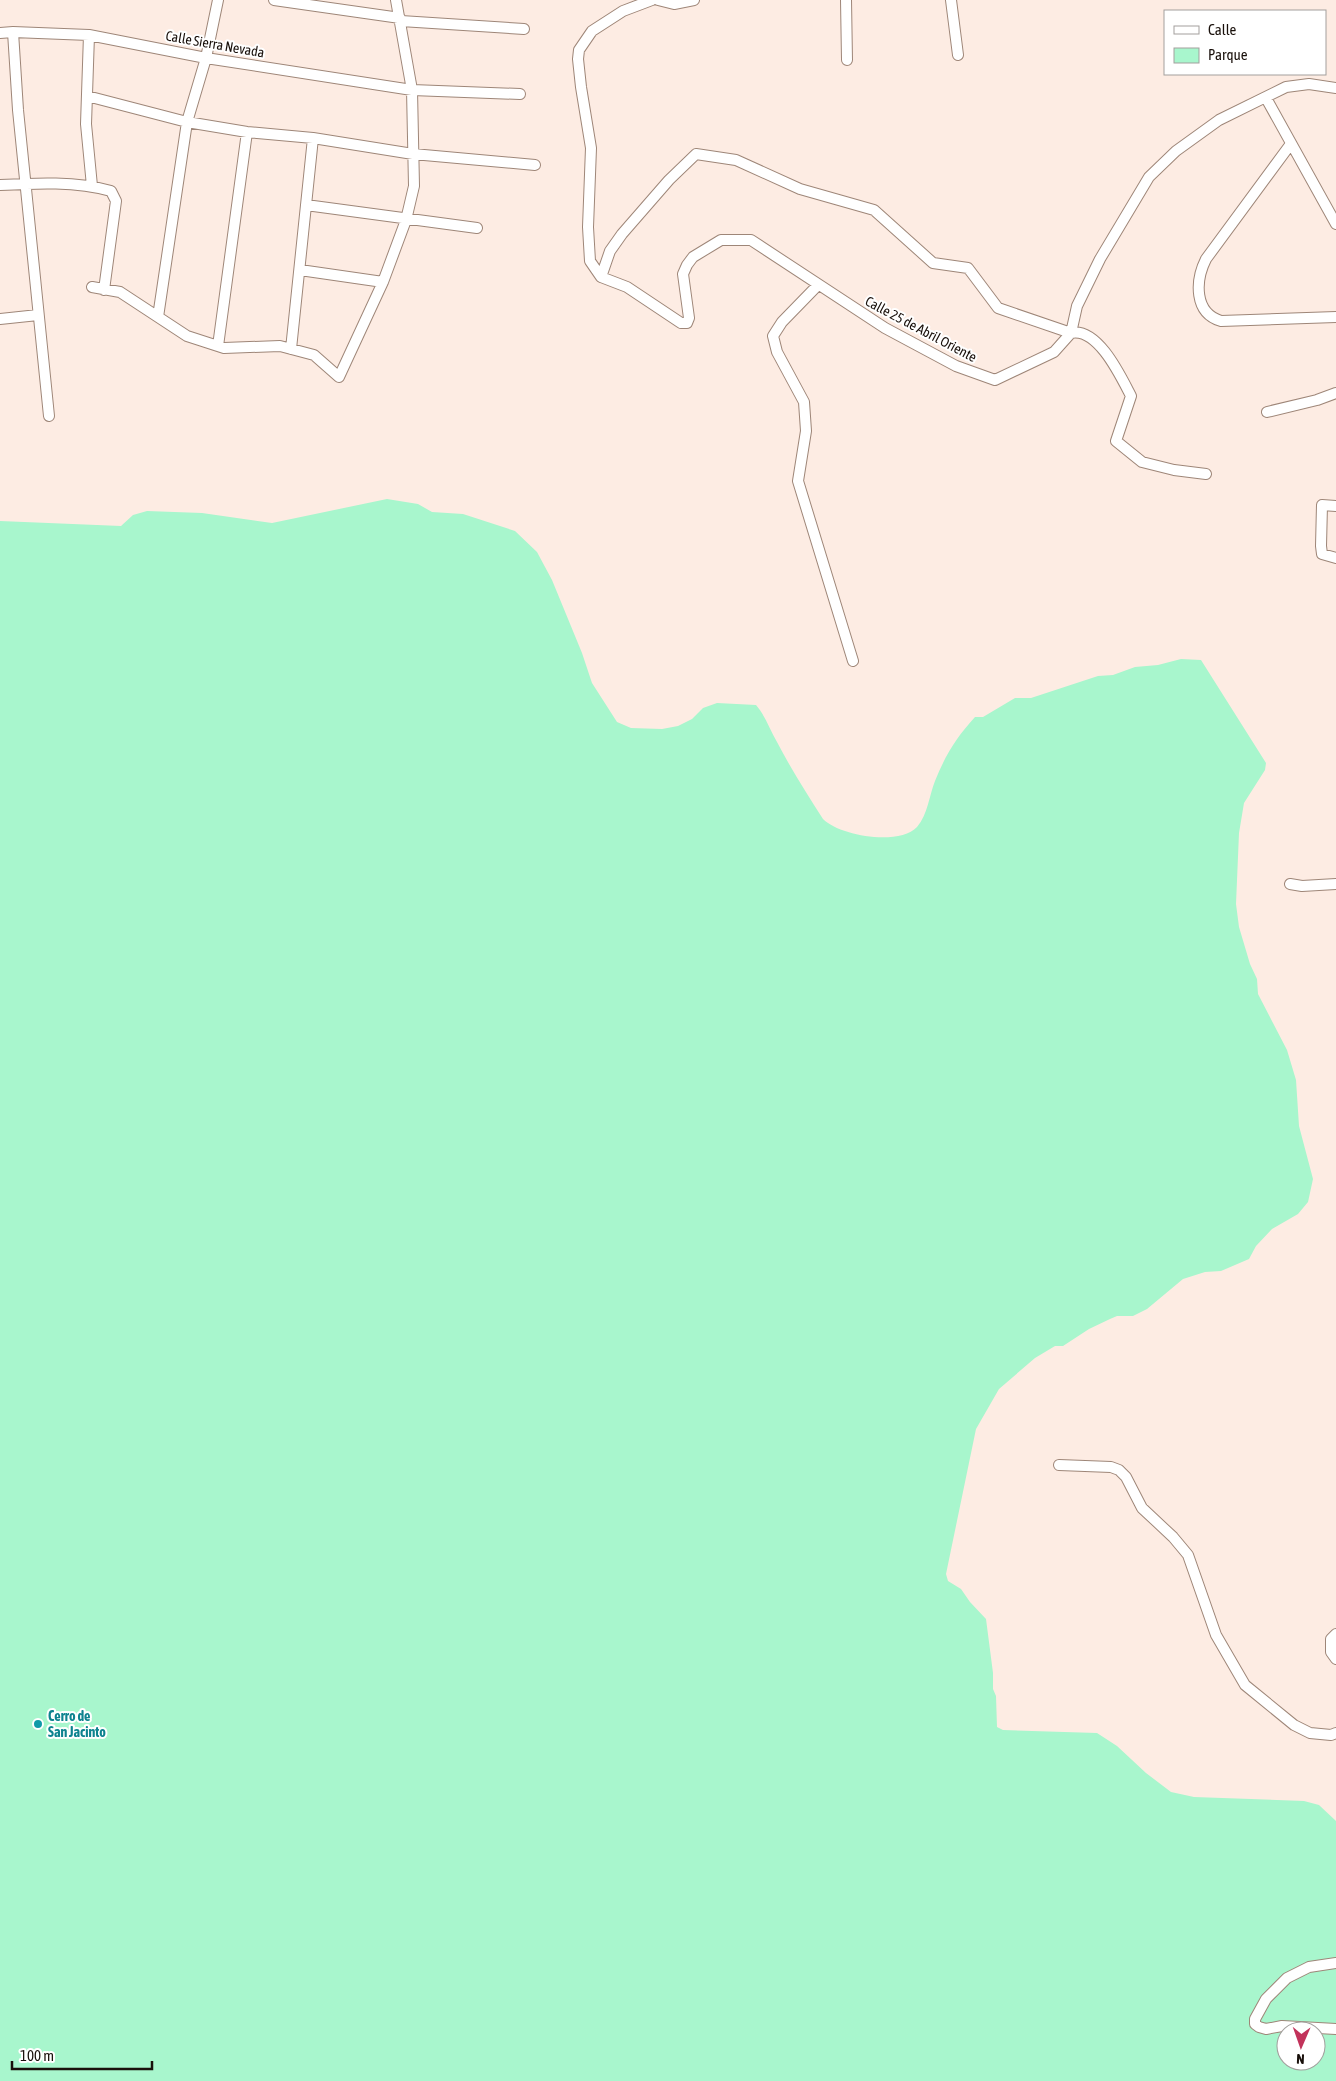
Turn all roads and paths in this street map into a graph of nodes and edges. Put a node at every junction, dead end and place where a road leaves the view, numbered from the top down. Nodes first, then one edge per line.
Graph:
1 (218, 0) edge
2 (274, 0) edge
3 (396, 0) edge
4 (652, 0) edge
5 (658, 0) edge
6 (694, 0) edge
7 (846, 0) edge
8 (951, 0) edge
9 (401, 20) junction
10 (524, 29) dead end
11 (13, 32) junction
12 (0, 33) edge
13 (89, 35) junction
14 (958, 55) dead end
15 (206, 58) junction
16 (847, 60) dead end
17 (1336, 88) edge
18 (412, 90) junction
19 (520, 94) dead end
20 (87, 96) junction
21 (1266, 98) junction
22 (186, 122) junction
23 (247, 132) junction
24 (313, 138) junction
25 (1290, 145) junction
26 (413, 154) junction
27 (535, 165) dead end
28 (26, 183) junction
29 (0, 185) edge
30 (92, 186) junction
31 (306, 205) junction
32 (406, 220) junction
33 (1336, 224) edge
34 (477, 228) dead end
35 (300, 270) junction
36 (600, 277) junction
37 (384, 282) junction
38 (818, 285) junction
39 (92, 287) dead end
40 (104, 290) junction
41 (38, 316) junction
42 (158, 317) junction
43 (1336, 317) edge
44 (0, 319) edge
45 (1071, 333) junction
46 (218, 346) junction
47 (291, 349) junction
48 (1336, 393) edge
49 (1267, 412) dead end
50 (49, 416) dead end
51 (1206, 474) dead end
52 (1336, 506) edge
53 (1336, 558) edge
54 (853, 661) dead end
55 (1290, 884) dead end
56 (1336, 884) edge
57 (1059, 1465) dead end
58 (1336, 1634) edge
59 (1336, 1660) edge
60 (1336, 1733) edge
61 (1336, 1963) edge
62 (1336, 2029) edge

1 - 15 street
2 - 9 street
3 - 9 street
4 - 36 street
5 - 6 street
7 - 16 street
8 - 14 street
9 - 10 street
9 - 18 street
11 - 12 street, Calle Sierra Nevada
11 - 13 street, Calle Sierra Nevada
11 - 28 street
13 - 15 street, Calle Sierra Nevada
13 - 20 street
15 - 18 street, Calle Sierra Nevada
15 - 22 street
17 - 21 street, Calle 25 de Abril Oriente
18 - 19 street, Calle Sierra Nevada
18 - 26 street
20 - 22 street
20 - 30 street
21 - 25 street
21 - 45 street, Calle 25 de Abril Oriente
22 - 23 street
22 - 42 street
23 - 24 street
23 - 46 street
24 - 26 street
24 - 31 street
25 - 33 street
25 - 43 street
26 - 27 street
26 - 32 street
28 - 29 street
28 - 30 street
28 - 41 street
30 - 40 street
31 - 32 street
31 - 35 street
32 - 34 street
32 - 37 street
35 - 37 street
35 - 47 street
36 - 38 street, Calle 25 de Abril Oriente
36 - 45 street
37 - 47 street
38 - 45 street, Calle 25 de Abril Oriente
38 - 54 street
39 - 40 street
40 - 42 street
41 - 44 street
41 - 50 street
42 - 46 street
45 - 51 street
46 - 47 street
48 - 49 street
52 - 53 street
55 - 56 street
57 - 60 street
58 - 59 street
61 - 62 street

